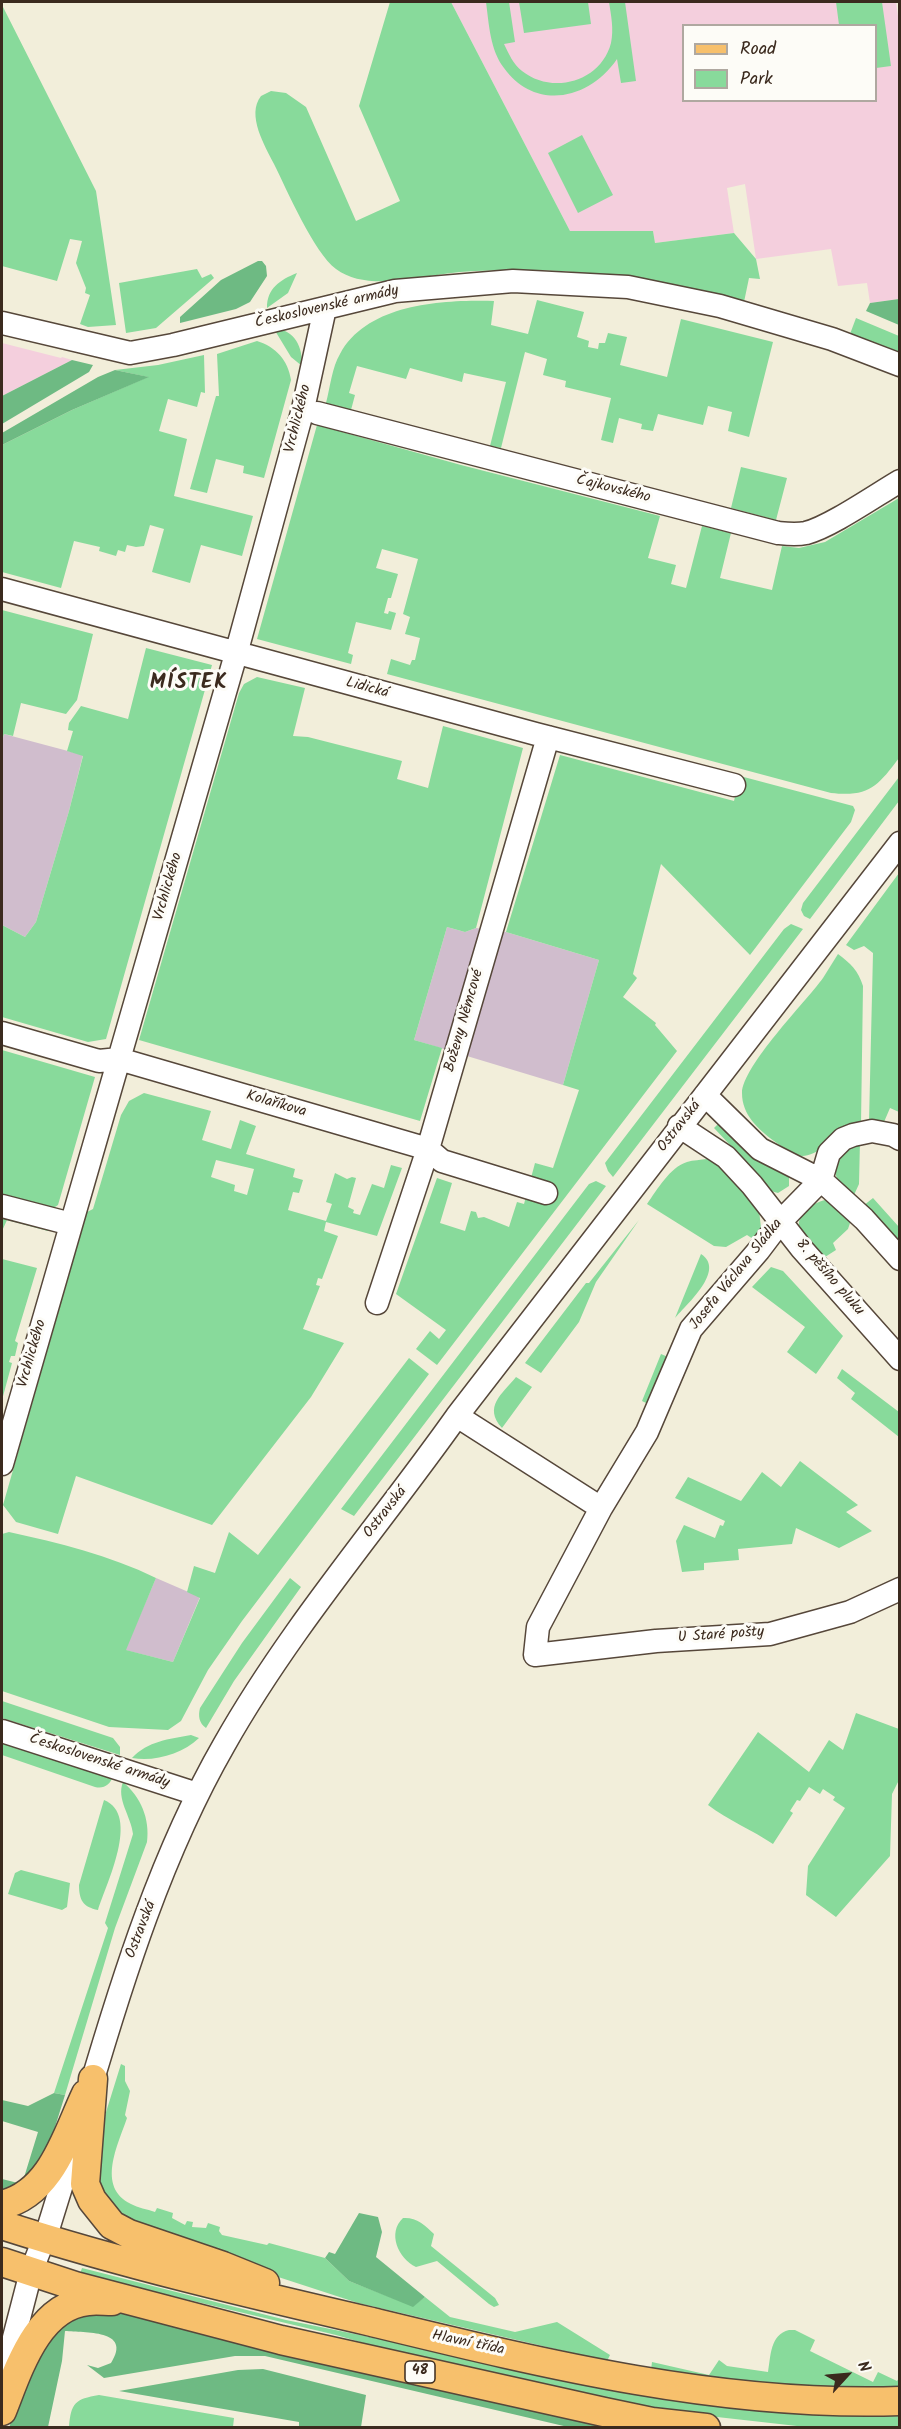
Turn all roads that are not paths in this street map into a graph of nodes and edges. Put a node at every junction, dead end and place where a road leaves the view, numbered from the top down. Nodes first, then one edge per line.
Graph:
1 (325, 308) junction
2 (2, 323) edge
3 (900, 365) edge
4 (317, 413) dead end
5 (900, 481) edge
6 (2, 590) edge
7 (236, 654) junction
8 (548, 737) junction
9 (734, 785) dead end
10 (900, 843) edge
11 (2, 1034) edge
12 (119, 1059) junction
13 (705, 1095) junction
14 (679, 1126) junction
15 (900, 1139) edge
16 (428, 1149) junction
17 (821, 1180) junction
18 (546, 1193) dead end
19 (2, 1206) edge
20 (781, 1221) junction
21 (71, 1224) junction
22 (900, 1259) edge
23 (377, 1303) dead end
24 (900, 1359) edge
25 (457, 1416) junction
26 (2, 1464) edge
27 (601, 1508) junction
28 (900, 1589) edge
29 (535, 1655) joint
30 (2, 1731) edge
31 (197, 1794) junction
32 (93, 2079) junction
33 (2, 2205) edge
34 (2, 2225) edge
35 (45, 2239) junction
36 (2, 2262) edge
37 (31, 2271) junction
38 (138, 2301) junction
39 (341, 2315) junction
40 (2, 2387) edge
41 (900, 2401) edge
42 (2, 2410) edge
43 (706, 2427) edge

1 - 2 street, Československé armády
1 - 3 street, Československé armády
1 - 7 street, Vrchlického
4 - 5 street, Čajkovského
6 - 7 street, Lidická
7 - 8 street, Lidická
7 - 12 street, Vrchlického
8 - 9 street, Lidická
8 - 16 street, Boženy Němcové
10 - 13 street, Ostravská
11 - 12 street, Kolaříkova
12 - 16 street, Kolaříkova
12 - 21 street, Vrchlického
13 - 14 street, Ostravská
13 - 17 street
14 - 20 street, 8. pěšího pluku
14 - 25 street, Ostravská
15 - 17 street
16 - 18 street, Kolaříkova
16 - 23 street, Boženy Němcové
17 - 20 street, Josefa Václava Sládka
17 - 22 street
19 - 21 street
20 - 24 street, 8. pěšího pluku
20 - 27 street, Josefa Václava Sládka
21 - 26 street, Vrchlického
25 - 27 street
25 - 31 street, Ostravská
27 - 29 street, Josefa Václava Sládka
28 - 29 street, U Staré pošty
30 - 31 street, Československé armády
31 - 32 street, Ostravská
32 - 33 main road
32 - 35 street, Ostravská
32 - 39 main road
34 - 35 main road, Hlavní třída
35 - 37 street, Ostravská
35 - 39 main road, Hlavní třída
36 - 37 main road, 48
37 - 38 main road, 48
37 - 40 street, Ostravská
38 - 42 main road, 48
38 - 43 main road, 48
39 - 41 main road, Hlavní třída

